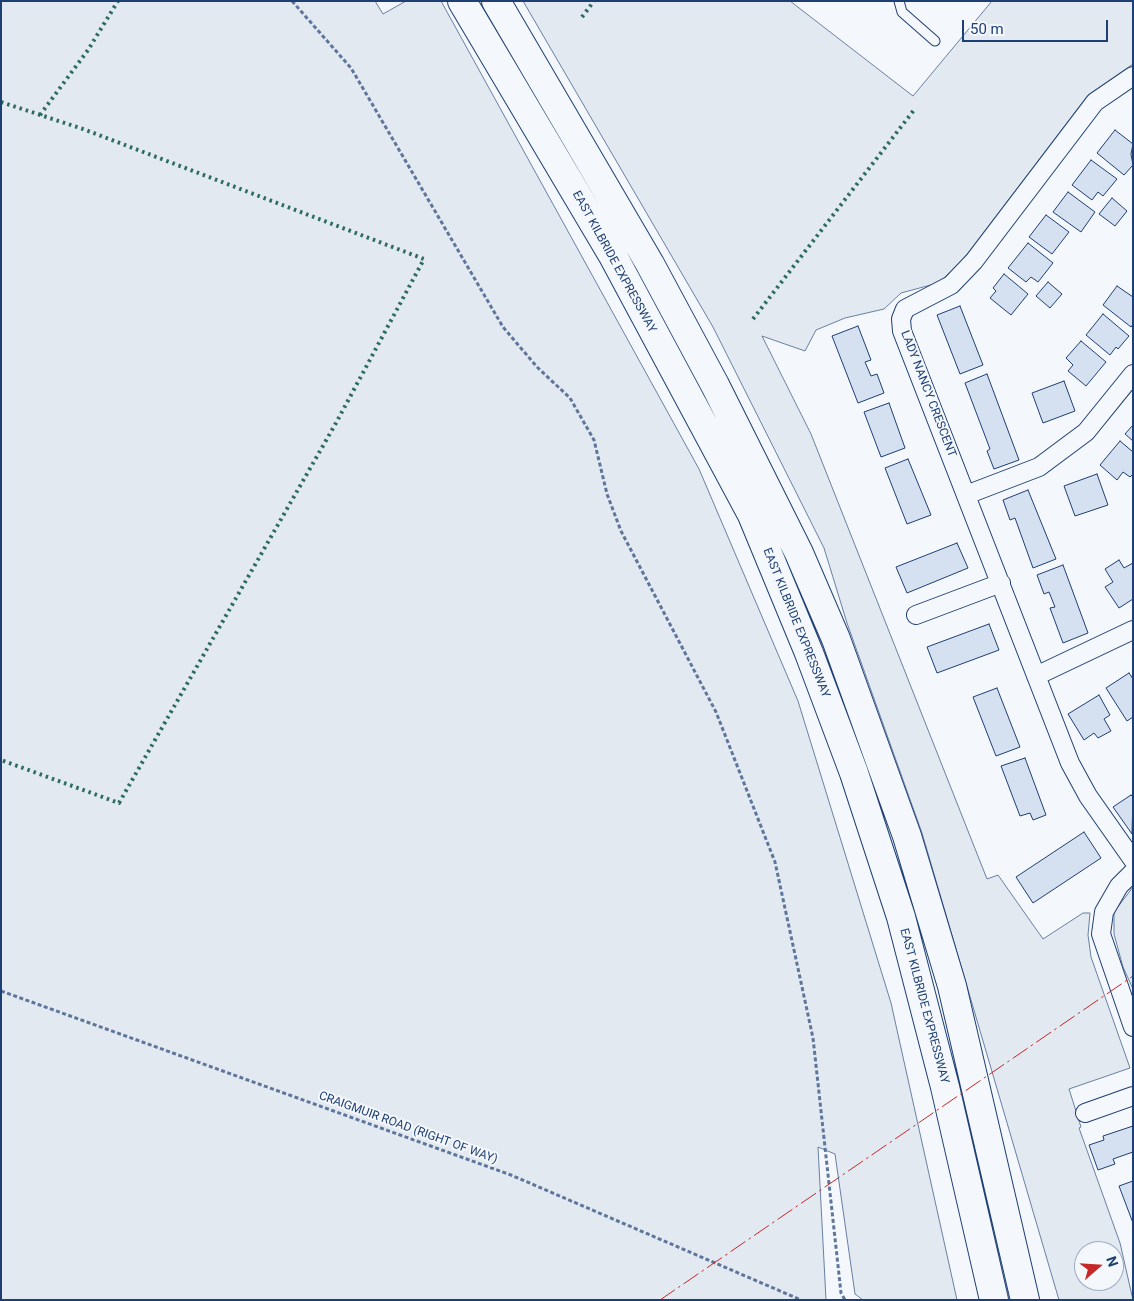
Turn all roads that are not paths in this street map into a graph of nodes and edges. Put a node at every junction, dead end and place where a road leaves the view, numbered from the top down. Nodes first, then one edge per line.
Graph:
1 (462, 1) edge
2 (496, 1) edge
3 (900, 1) edge
4 (935, 41) dead end
5 (1133, 76) edge
6 (1133, 374) edge
7 (966, 495) junction
8 (1000, 583) junction
9 (916, 615) dead end
10 (1133, 630) edge
11 (1036, 676) junction
12 (1133, 860) edge
13 (1133, 872) edge
14 (1133, 1027) edge
15 (973, 1074) junction
16 (1133, 1096) edge
17 (1085, 1113) dead end
18 (978, 1233) junction
19 (979, 1300) edge
20 (994, 1300) edge
21 (1025, 1300) edge
22 (1041, 1300) edge

1 - 18 highway, EAST KILBRIDE EXPRESSWAY
2 - 15 highway
3 - 4 lane
5 - 7 street, LADY NANCY CRESCENT
6 - 7 street
7 - 8 street, LADY NANCY CRESCENT
8 - 9 street
8 - 11 street, LADY NANCY CRESCENT
10 - 11 street
11 - 12 street, LADY NANCY CRESCENT
13 - 14 street
15 - 21 highway
15 - 22 highway
16 - 17 street
18 - 19 highway
18 - 20 highway, EAST KILBRIDE EXPRESSWAY

